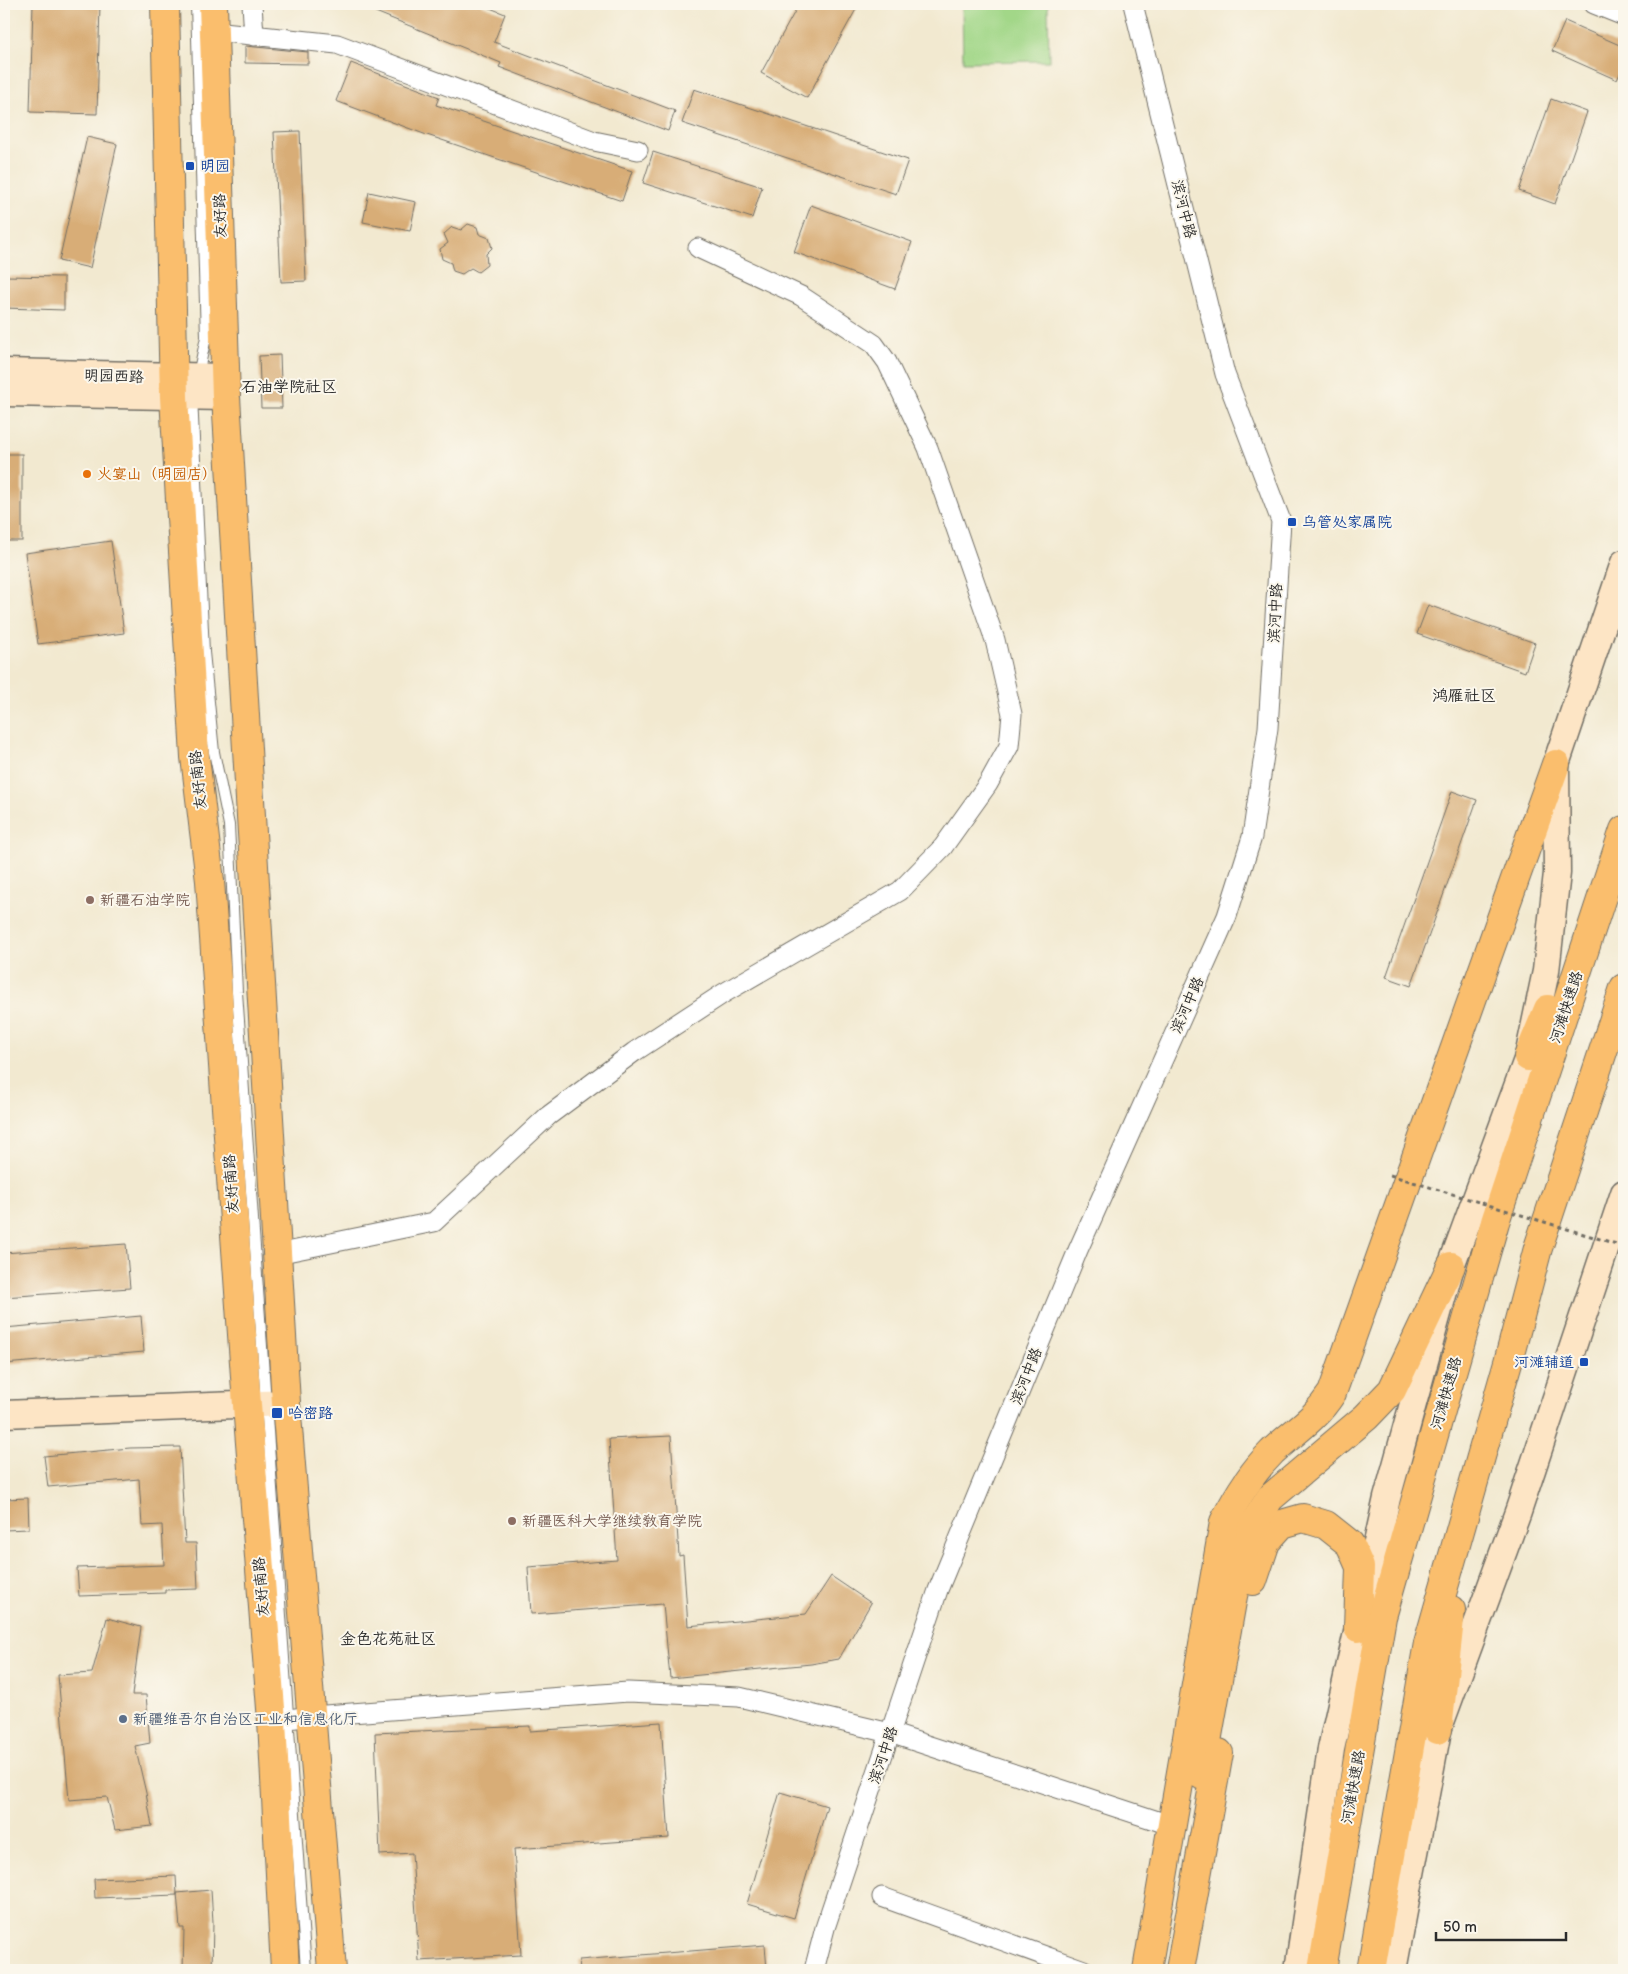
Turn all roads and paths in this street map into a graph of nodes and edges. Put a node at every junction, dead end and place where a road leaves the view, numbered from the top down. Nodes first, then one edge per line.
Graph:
1 (165, 4) edge
2 (173, 4) edge
3 (196, 4) edge
4 (213, 4) edge
5 (252, 4) edge
6 (1133, 4) edge
7 (1594, 4) edge
8 (1624, 16) edge
9 (214, 31) junction
10 (254, 36) junction
11 (638, 150) dead end
12 (698, 248) dead end
13 (184, 343) dead end
14 (4, 372) edge
15 (186, 383) junction
16 (226, 387) junction
17 (4, 393) edge
18 (1624, 563) edge
19 (1556, 764) junction
20 (1624, 830) edge
21 (1602, 898) junction
22 (1624, 988) edge
23 (1617, 1021) edge
24 (1528, 1057) junction
25 (1390, 1175) dead end
26 (1624, 1193) edge
27 (1623, 1246) edge
28 (277, 1254) junction
29 (1451, 1266) junction
30 (1501, 1385) junction
31 (267, 1404) junction
32 (4, 1414) edge
33 (1241, 1594) junction
34 (1358, 1628) junction
35 (291, 1719) junction
36 (1438, 1730) junction
37 (890, 1733) junction
38 (1173, 1826) junction
39 (882, 1896) dead end
40 (1388, 1969) edge
41 (285, 1970) edge
42 (306, 1970) edge
43 (332, 1970) edge
44 (814, 1970) edge
45 (1084, 1970) edge
46 (1147, 1970) edge
47 (1166, 1970) edge
48 (1180, 1970) edge
49 (1298, 1970) edge
50 (1322, 1970) edge

1 - 15 main road
2 - 13 lane
3 - 15 lane
4 - 9 main road, 友好路
5 - 10 street
6 - 37 street, 滨河中路
7 - 8 street
9 - 10 street
9 - 16 main road, 友好路
10 - 11 street
12 - 28 street
14 - 15 street, 明园西路
15 - 16 street
15 - 17 street, 明园西路
15 - 31 main road, 友好南路
16 - 28 main road, 友好南路
18 - 19 street
19 - 24 street
19 - 38 main road
20 - 21 main road, 河滩快速路
21 - 24 main road
21 - 50 main road, 河滩快速路
22 - 23 main road
23 - 30 main road
24 - 29 street
25 - 27 path, bridge
26 - 36 street
28 - 31 main road, 友好南路
29 - 33 main road
29 - 34 street
30 - 36 main road
30 - 40 main road
31 - 32 street
31 - 35 main road, 友好南路
31 - 35 main road, 友好南路
33 - 34 main road
33 - 47 main road
33 - 48 main road
34 - 49 street
35 - 37 street
35 - 41 main road, 友好南路
35 - 42 lane
35 - 43 main road, 友好南路
36 - 40 street
37 - 38 street
37 - 44 street, 滨河中路
38 - 46 main road
39 - 45 street

